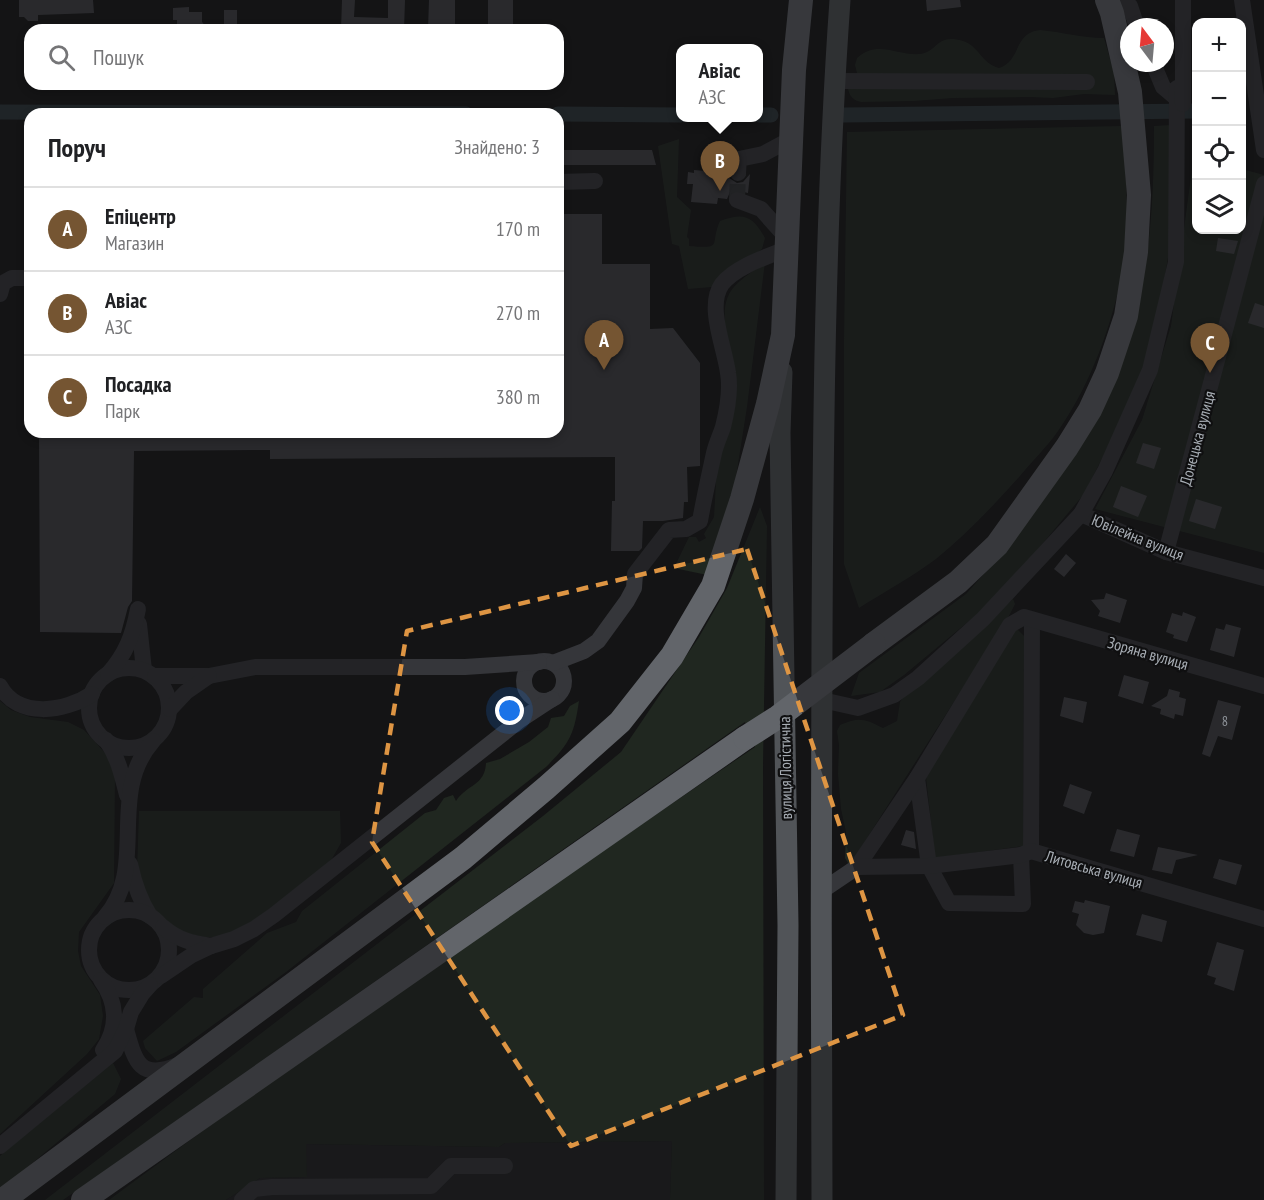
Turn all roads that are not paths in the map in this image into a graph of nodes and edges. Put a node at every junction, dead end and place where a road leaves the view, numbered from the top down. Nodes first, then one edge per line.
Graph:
1 (791, 0) edge
2 (801, 0) edge
3 (840, 0) edge
4 (1107, 0) edge
5 (1122, 0) edge
6 (1178, 0) edge
7 (1183, 0) edge
8 (1242, 0) edge
9 (1134, 18) edge
10 (794, 70) junction
11 (1264, 71) edge
12 (1156, 72) edge
13 (1246, 73) edge
14 (1192, 76) edge
15 (835, 81) junction
16 (1087, 82) dead end
17 (1183, 97) junction
18 (791, 141) junction
19 (1264, 150) edge
20 (738, 173) tunnel mouth
21 (595, 181) dead end
22 (564, 182) edge
23 (1264, 184) edge
24 (737, 200) dead end
25 (786, 243) junction
26 (24, 278) edge
27 (0, 294) edge
28 (783, 336) junction
29 (1081, 514) junction
30 (1166, 552) junction
31 (1264, 578) edge
32 (1032, 621) junction
33 (546, 663) junction
34 (493, 666) junction
35 (150, 673) junction
36 (108, 674) junction
37 (209, 676) junction
38 (0, 686) edge
39 (524, 686) junction
40 (1264, 686) edge
41 (92, 694) junction
42 (552, 699) junction
43 (822, 700) junction
44 (51, 709) junction
45 (170, 709) junction
46 (520, 720) junction
47 (101, 735) junction
48 (153, 740) junction
49 (917, 778) junction
50 (128, 799) junction
51 (128, 851) junction
52 (1026, 853) junction
53 (929, 866) junction
54 (857, 867) junction
55 (820, 892) junction
56 (103, 919) junction
57 (1264, 919) edge
58 (155, 920) junction
59 (211, 946) junction
60 (99, 977) junction
61 (155, 980) junction
62 (126, 1029) junction
63 (198, 1056) junction
64 (87, 1073) junction
65 (0, 1146) edge
66 (506, 1166) dead end
67 (3, 1200) edge
68 (83, 1200) edge
69 (242, 1200) edge
70 (786, 1200) edge
71 (822, 1200) edge

1 - 10 main road
2 - 10 highway
3 - 15 main road
4 - 68 highway, bridge
5 - 9 street
6 - 29 street
7 - 17 street, bridge
8 - 19 street
10 - 18 highway
11 - 13 street
12 - 17 street
14 - 17 street
15 - 16 street
15 - 43 main road
18 - 20 street
18 - 25 highway
21 - 22 street
23 - 30 street, Донецька вулиця
24 - 25 street
25 - 28 highway
25 - 33 street
26 - 27 street
28 - 63 highway
28 - 70 main road, вулиця Логістична
29 - 30 street, Ювілейна вулиця
29 - 43 street
30 - 31 street, Ювілейна вулиця
32 - 40 street, Зоряна вулиця
32 - 49 street
32 - 52 street
33 - 34 street
33 - 39 street
33 - 42 street
34 - 37 street
34 - 39 street
35 - 36 street
35 - 36 street
35 - 37 street
35 - 45 street
36 - 41 street
37 - 45 street
38 - 44 street
39 - 42 street
39 - 46 street
41 - 44 street
41 - 47 street
42 - 46 street
43 - 55 main road
44 - 47 street
45 - 48 street
46 - 59 street
47 - 48 street
47 - 50 street
48 - 50 street
49 - 53 street
49 - 54 street
50 - 51 street
51 - 56 street
51 - 58 street
52 - 53 street, Литовська вулиця
52 - 53 street
52 - 57 street, Литовська вулиця
53 - 54 street, Литовська вулиця
54 - 55 street
55 - 71 main road
56 - 58 street
56 - 60 street
58 - 59 street
58 - 61 street
59 - 61 street
60 - 61 street
60 - 64 street
61 - 62 street
62 - 63 street
62 - 64 street
63 - 67 highway
64 - 65 street
66 - 69 street

